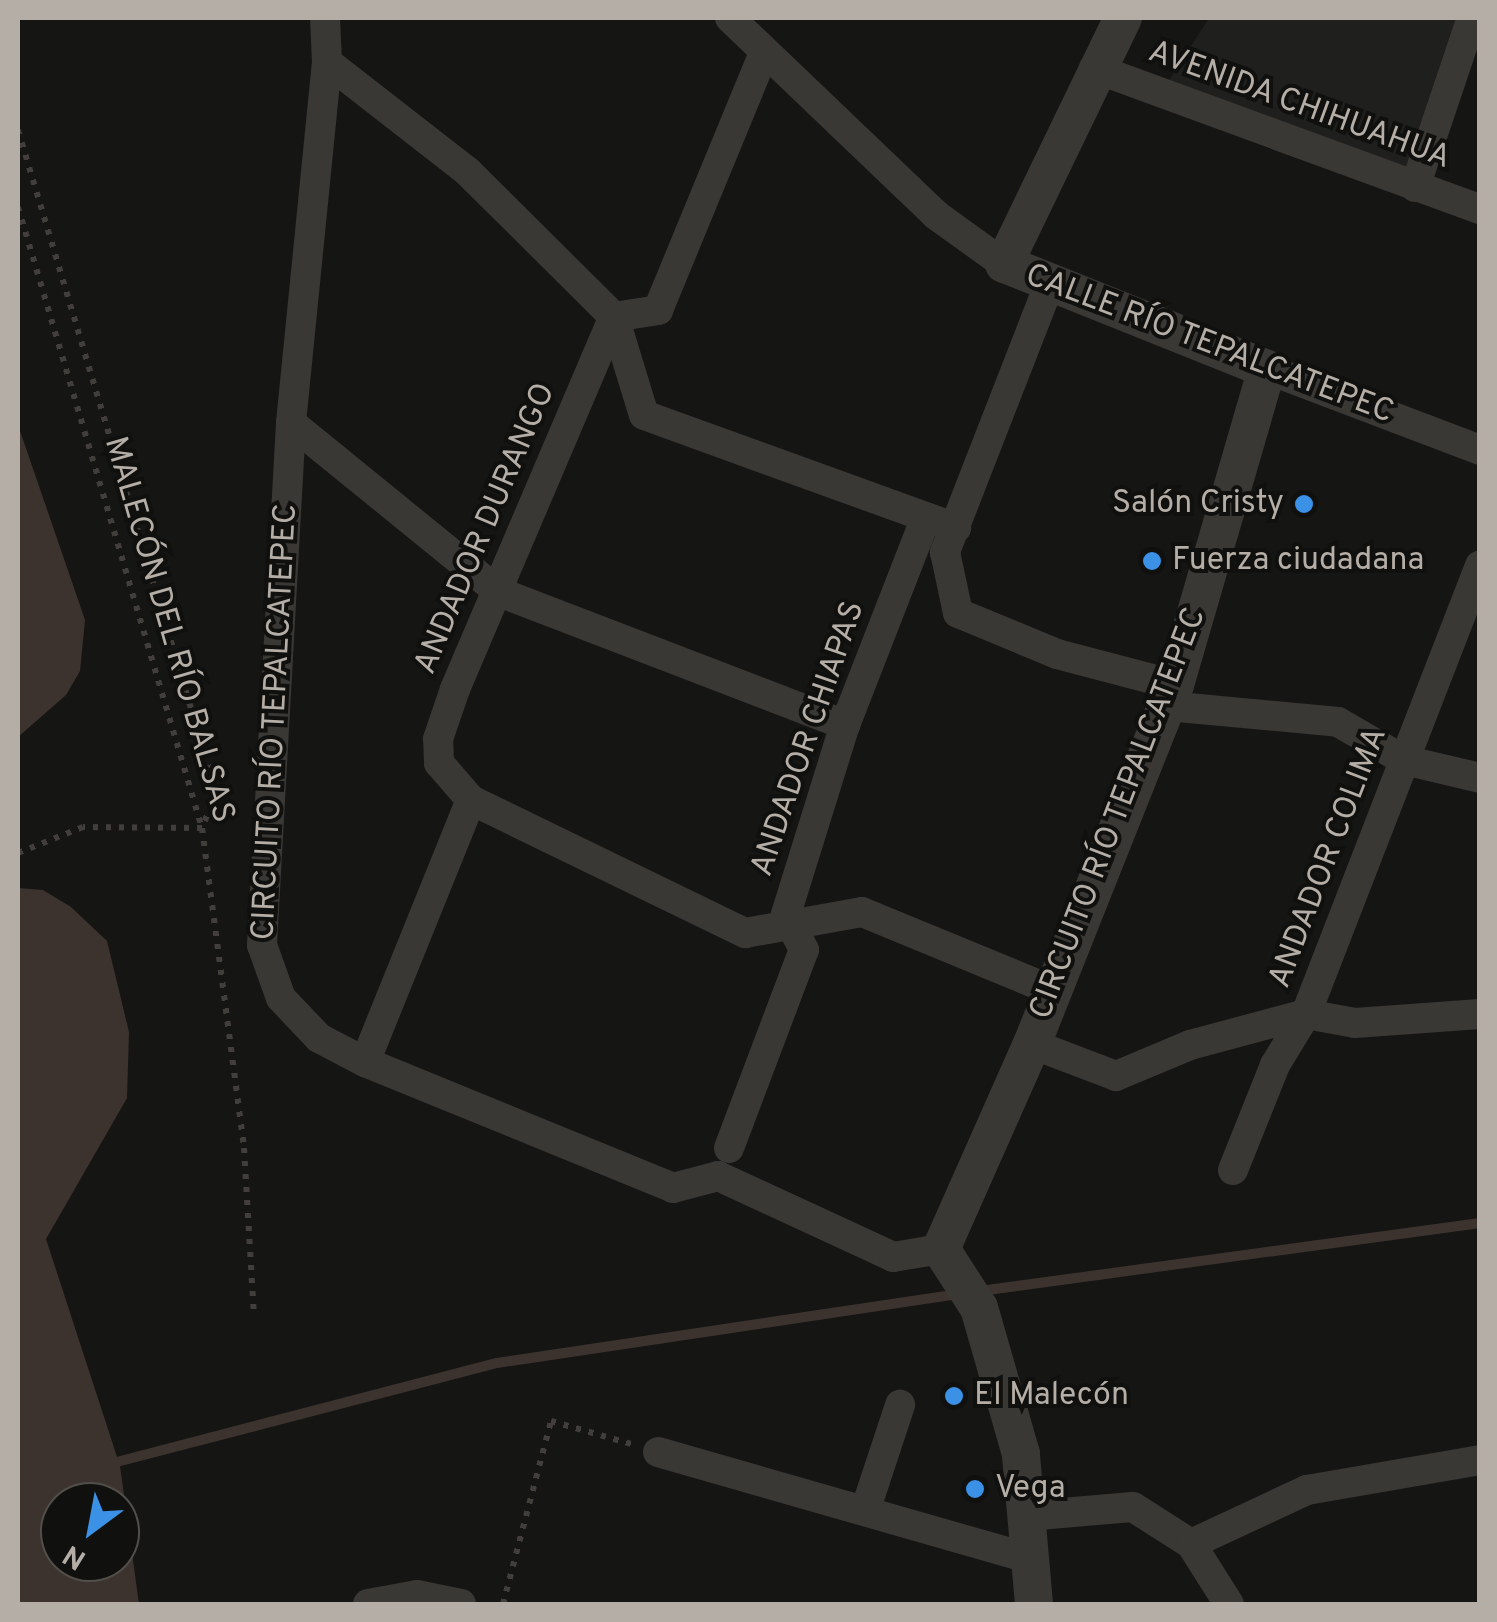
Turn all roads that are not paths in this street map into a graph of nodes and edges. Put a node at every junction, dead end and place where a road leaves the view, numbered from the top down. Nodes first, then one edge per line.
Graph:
1 (325, 18) edge
2 (730, 18) edge
3 (1123, 18) edge
4 (1472, 18) edge
5 (764, 53) junction
6 (328, 62) junction
7 (1094, 68) junction
8 (1415, 187) junction
9 (1480, 208) edge
10 (1004, 264) junction
11 (1049, 285) junction
12 (614, 317) junction
13 (1267, 369) junction
14 (290, 423) junction
15 (1480, 450) edge
16 (925, 520) junction
17 (956, 528) junction
18 (1480, 566) edge
19 (499, 592) junction
20 (1171, 695) junction
21 (845, 725) junction
22 (1404, 760) junction
23 (1480, 778) edge
24 (471, 800) junction
25 (789, 924) junction
26 (1054, 991) junction
27 (1306, 1014) junction
28 (1480, 1014) edge
29 (1032, 1044) junction
30 (365, 1062) junction
31 (729, 1148) dead end
32 (1233, 1170) dead end
33 (959, 1279) junction
34 (900, 1405) dead end
35 (658, 1452) road end
36 (1480, 1460) edge
37 (865, 1511) junction
38 (1027, 1516) junction
39 (1191, 1544) junction
40 (1031, 1559) junction
41 (368, 1604) edge
42 (461, 1604) edge
43 (1034, 1604) edge
44 (1229, 1604) edge

1 - 6 street, CIRCUITO RÍO TEPALCATEPEC
2 - 5 street, CALLE RÍO TEPALCATEPEC
3 - 7 street
4 - 8 street
5 - 10 street, CALLE RÍO TEPALCATEPEC
5 - 12 street
6 - 12 street
6 - 14 street, CIRCUITO RÍO TEPALCATEPEC
7 - 8 street, AVENIDA CHIHUAHUA
7 - 10 street
8 - 9 street, AVENIDA CHIHUAHUA
10 - 11 street, CALLE RÍO TEPALCATEPEC
11 - 13 street, CALLE RÍO TEPALCATEPEC
11 - 17 street
12 - 16 street
12 - 19 street, ANDADOR DURANGO
13 - 15 street, CALLE RÍO TEPALCATEPEC
13 - 20 street, CIRCUITO RÍO TEPALCATEPEC
14 - 19 street
14 - 30 street, CIRCUITO RÍO TEPALCATEPEC
16 - 17 street
16 - 21 street, ANDADOR CHIAPAS
17 - 20 street
18 - 22 street, ANDADOR COLIMA
19 - 21 street
19 - 24 street, ANDADOR DURANGO
20 - 22 street
20 - 26 street, CIRCUITO RÍO TEPALCATEPEC
21 - 25 street, ANDADOR CHIAPAS
22 - 23 street
22 - 27 street, ANDADOR COLIMA
24 - 25 street
24 - 30 street
25 - 26 street
25 - 31 street, ANDADOR CHIAPAS
26 - 29 street, CIRCUITO RÍO TEPALCATEPEC
27 - 28 street
27 - 29 street
27 - 32 street, ANDADOR COLIMA
29 - 33 street, CIRCUITO RÍO TEPALCATEPEC
30 - 33 street, CIRCUITO RÍO TEPALCATEPEC
33 - 38 street
34 - 37 street
35 - 37 street
36 - 39 street
37 - 40 street
38 - 39 street
38 - 40 street
39 - 44 street
40 - 43 street
41 - 42 street

